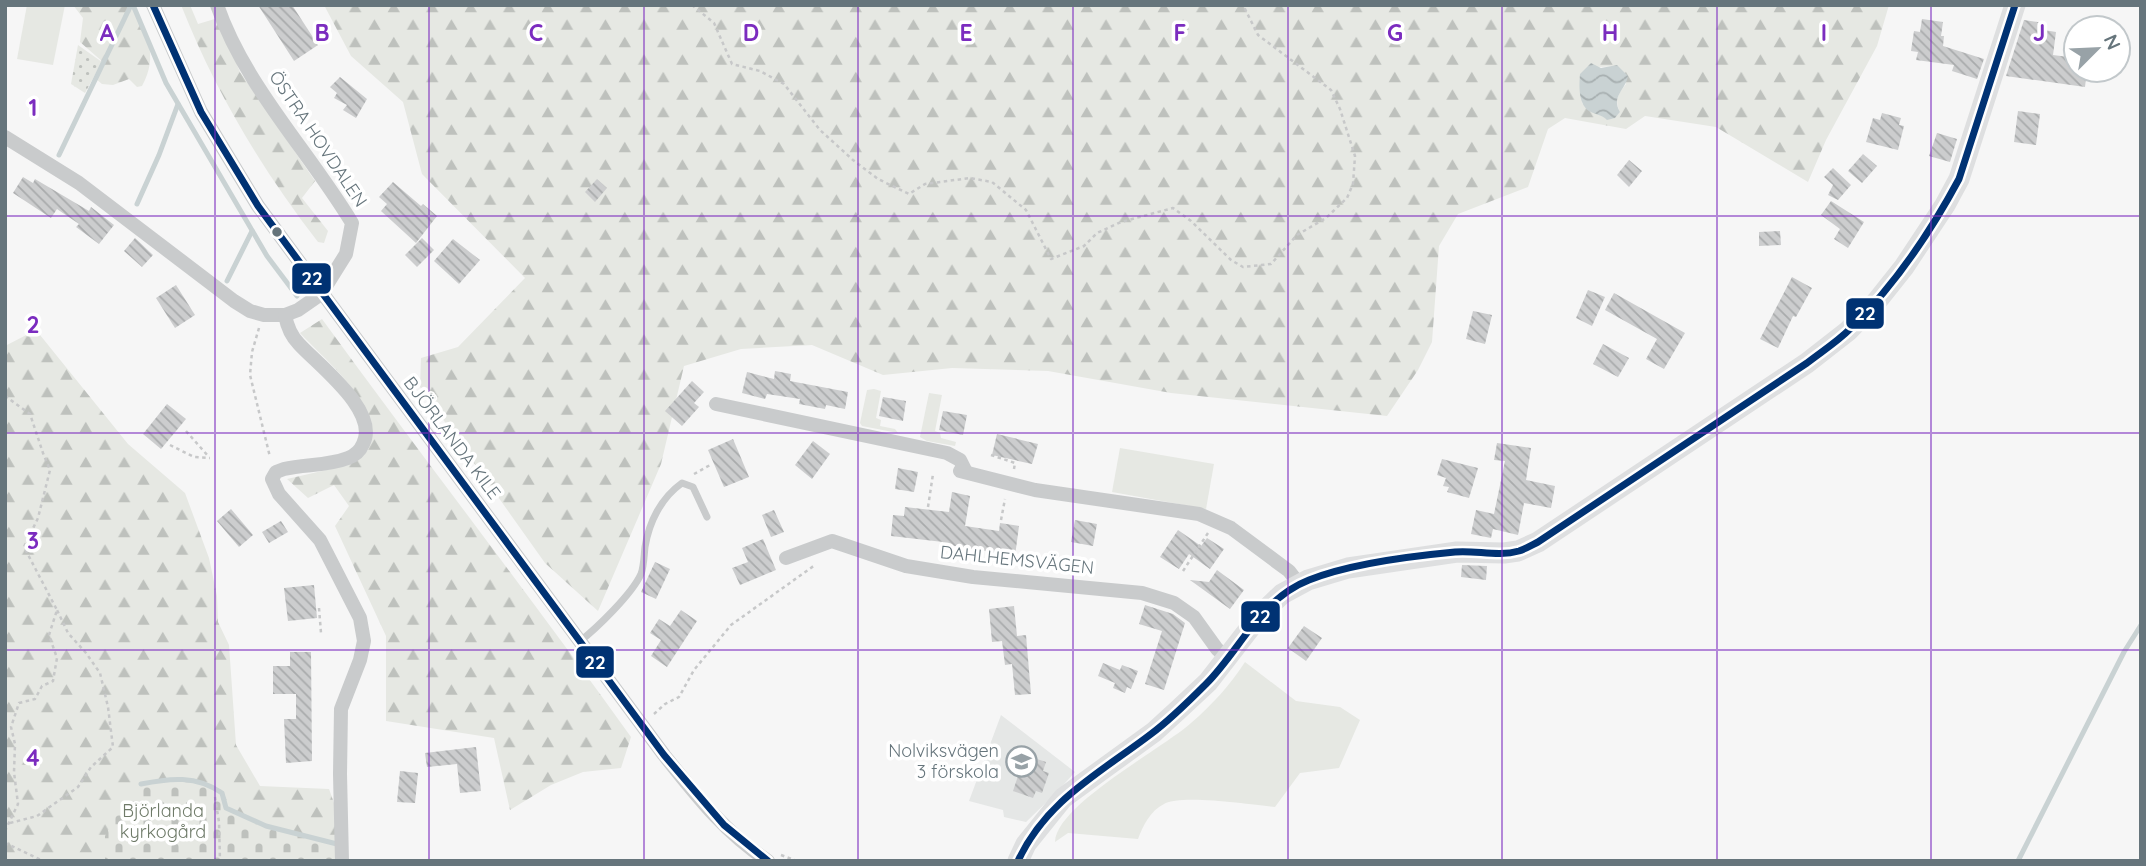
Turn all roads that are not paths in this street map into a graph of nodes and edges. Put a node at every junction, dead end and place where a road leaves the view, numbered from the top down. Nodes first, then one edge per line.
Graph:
1 (153, 5) edge
2 (217, 5) edge
3 (2015, 5) edge
4 (5, 137) edge
5 (321, 294) junction
6 (285, 315) junction
7 (716, 404) dead end
8 (707, 517) dead end
9 (786, 558) dead end
10 (1299, 584) junction
11 (578, 642) junction
12 (1226, 657) junction
13 (766, 860) edge
14 (342, 861) edge
15 (1018, 861) edge

1 - 5 street, BJÖRLANDA KILE
2 - 5 street, ÖSTRA HOVDALEN
3 - 10 street
4 - 6 street
5 - 6 street
5 - 11 street, BJÖRLANDA KILE
6 - 14 street
7 - 10 street
8 - 11 lane
9 - 12 street, DAHLHEMSVÄGEN
10 - 12 street
11 - 13 street, BJÖRLANDA KILE
12 - 15 street

